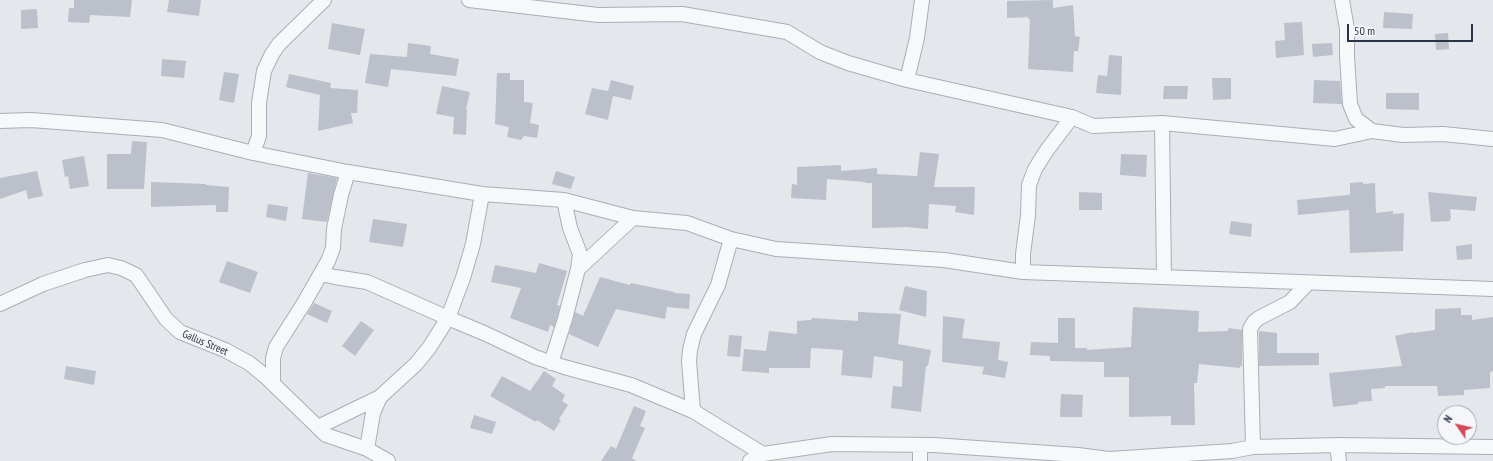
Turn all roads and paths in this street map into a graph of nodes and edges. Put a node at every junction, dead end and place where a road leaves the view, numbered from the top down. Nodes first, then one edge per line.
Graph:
1 (324, 0) edge
2 (469, 0) edge
3 (922, 0) edge
4 (1342, 0) edge
5 (907, 80) junction
6 (1072, 117) junction
7 (0, 121) edge
8 (1162, 123) junction
9 (1372, 132) junction
10 (1493, 139) edge
11 (253, 153) junction
12 (348, 172) junction
13 (482, 194) junction
14 (564, 200) junction
15 (633, 218) junction
16 (731, 239) junction
17 (578, 269) junction
18 (1023, 272) junction
19 (321, 274) junction
20 (1164, 277) junction
21 (1308, 283) junction
22 (1493, 289) edge
23 (0, 304) edge
24 (448, 318) junction
25 (550, 362) junction
26 (273, 384) junction
27 (380, 397) junction
28 (693, 411) junction
29 (318, 427) junction
30 (920, 445) junction
31 (1337, 445) junction
32 (1253, 447) junction
33 (1493, 447) edge
34 (367, 449) junction
35 (763, 454) junction
36 (1078, 455) junction
37 (1109, 460) edge
38 (388, 461) edge
39 (750, 461) edge
40 (920, 461) edge
41 (1062, 461) edge
42 (1339, 461) edge

1 - 11 street
2 - 5 street
3 - 5 street
4 - 9 street
5 - 6 street
6 - 8 street
6 - 18 street
7 - 11 street
8 - 9 street
8 - 20 street
9 - 10 street
11 - 12 street
12 - 13 street
12 - 19 street
13 - 14 street
13 - 24 street
14 - 15 street
14 - 17 street
15 - 16 street
15 - 17 street
16 - 18 street
16 - 28 street
17 - 25 street
18 - 20 street
19 - 24 street
19 - 26 street
20 - 21 street
21 - 22 street
21 - 32 street
23 - 26 street, Gallus Street
24 - 25 street
24 - 27 street
25 - 28 street
26 - 29 street, Gallus Street
27 - 29 street
27 - 34 street
28 - 35 street
29 - 34 street, Gallus Street
30 - 35 street
30 - 36 street
30 - 40 street
31 - 32 street
31 - 33 street
31 - 42 street
32 - 37 street
34 - 38 street, Gallus Street
35 - 39 street
36 - 37 street
36 - 41 street

